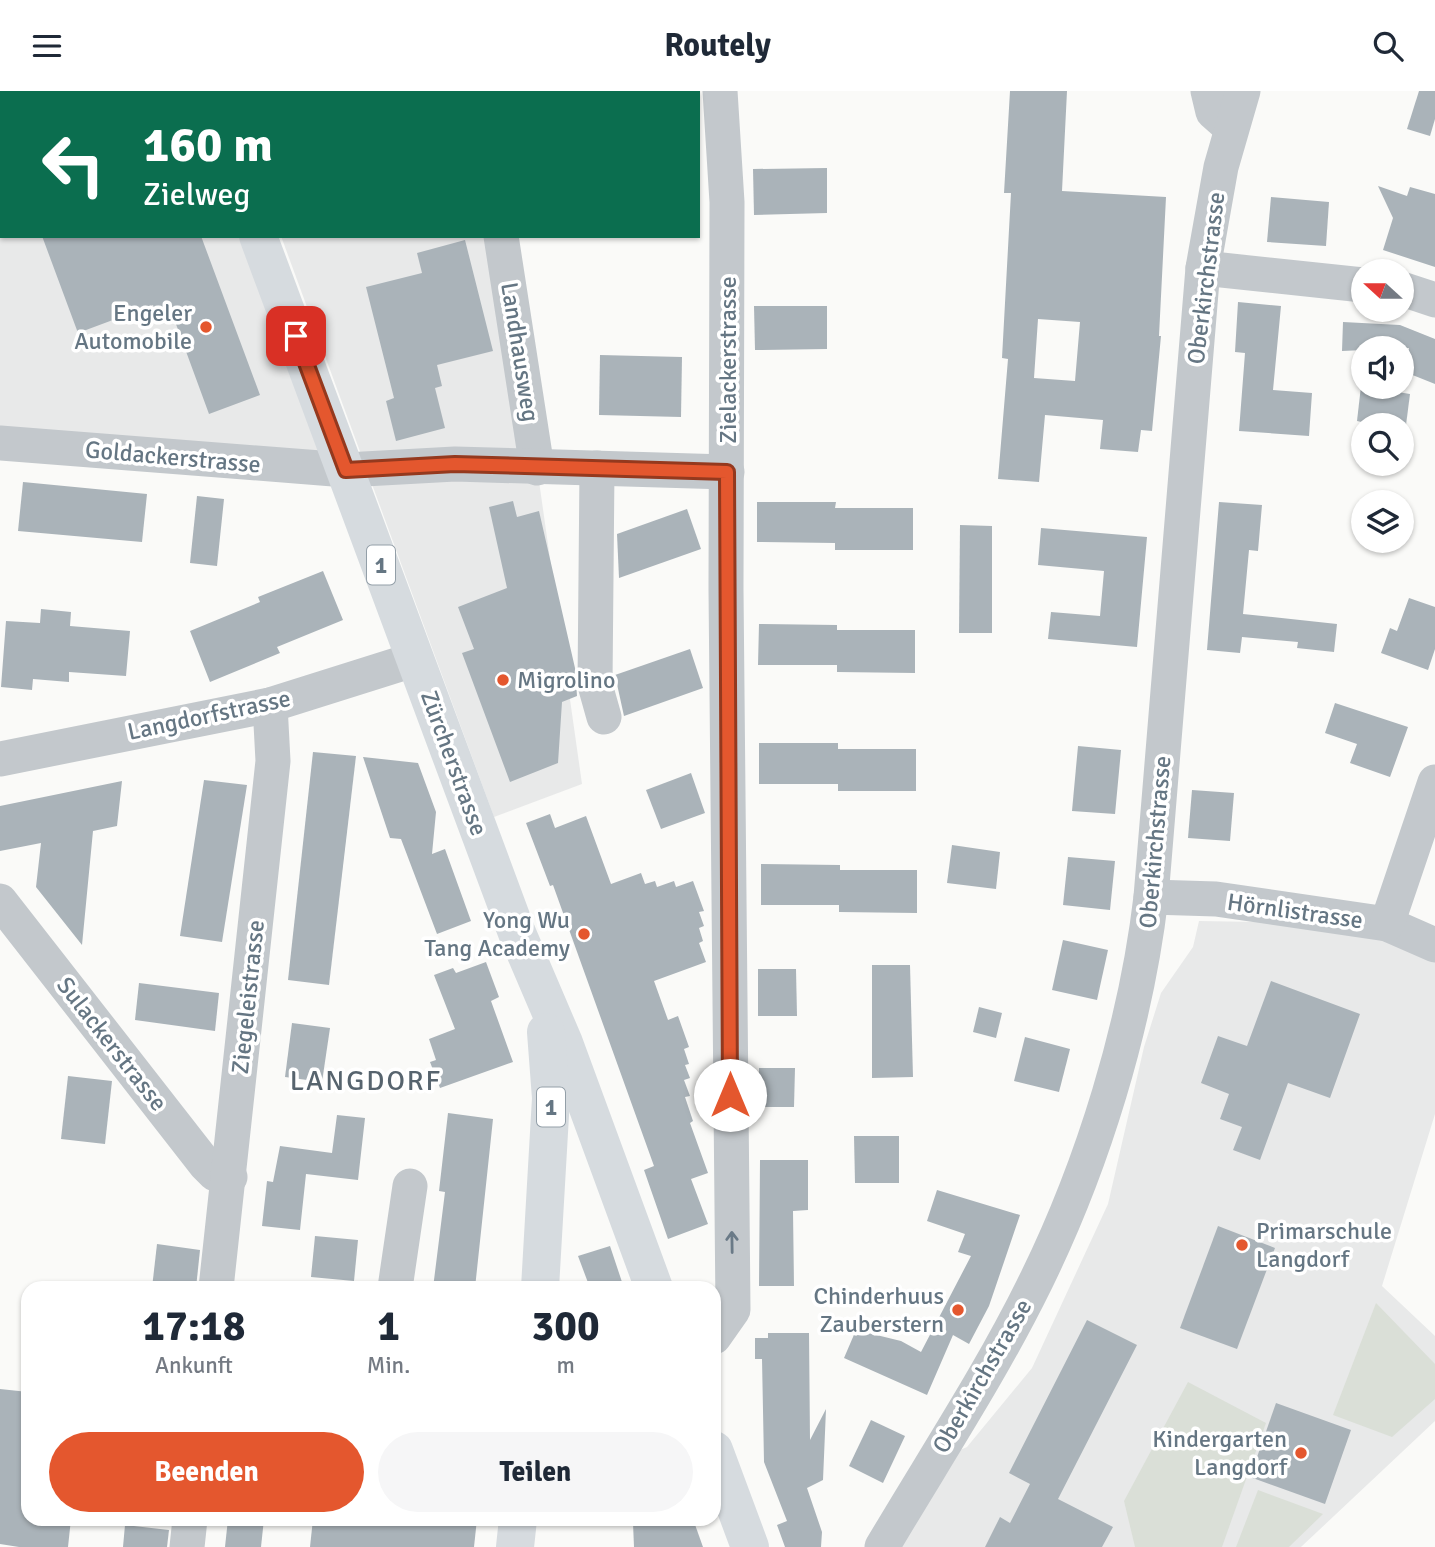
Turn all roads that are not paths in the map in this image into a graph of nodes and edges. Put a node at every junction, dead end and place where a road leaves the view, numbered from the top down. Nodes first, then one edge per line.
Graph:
1 (720, 91) edge
2 (1208, 91) edge
3 (1243, 91) edge
4 (1230, 127) junction
5 (259, 238) edge
6 (501, 238) edge
7 (1203, 268) junction
8 (1351, 284) edge
9 (1414, 293) edge
10 (1435, 300) edge
11 (0, 443) edge
12 (537, 468) junction
13 (597, 468) junction
14 (346, 470) junction
15 (727, 472) junction
16 (416, 659) junction
17 (270, 705) junction
18 (604, 717) dead end
19 (0, 759) edge
20 (1435, 782) edge
21 (1151, 897) junction
22 (0, 901) edge
23 (1387, 924) junction
24 (1435, 945) edge
25 (540, 991) junction
26 (583, 1094) junction
27 (230, 1177) junction
28 (410, 1186) dead end
29 (546, 1223) junction
30 (217, 1281) edge
31 (396, 1281) edge
32 (541, 1281) edge
33 (651, 1281) edge
34 (721, 1327) edge
35 (721, 1469) edge
36 (189, 1526) edge
37 (517, 1526) edge
38 (187, 1547) edge
39 (514, 1547) edge
40 (750, 1547) edge
41 (882, 1547) edge

1 - 15 street, Zielackerstrasse
2 - 4 street
3 - 4 street, Oberkirchstrasse
4 - 7 street, Oberkirchstrasse
5 - 14 main road, Zürcherstrasse / 1
6 - 12 street, Landhausweg
7 - 8 street
7 - 21 street, Oberkirchstrasse
9 - 10 street
11 - 14 street, Goldackerstrasse
12 - 13 street, Goldackerstrasse
12 - 14 street, Goldackerstrasse
13 - 15 street, Goldackerstrasse
13 - 18 street
14 - 16 main road, Zürcherstrasse / 1
34 -> 15 street, Zielackerstrasse
16 - 17 street, Langdorfstrasse
16 - 25 main road, Zürcherstrasse / 1
17 - 19 street, Langdorfstrasse
17 - 27 street, Ziegeleistrasse
20 - 23 street
21 - 23 street, Hörnlistrasse
21 - 41 street, Oberkirchstrasse
22 - 27 street, Sulackerstrasse
23 - 24 street, Hörnlistrasse
25 - 26 main road, Zürcherstrasse / 1
25 - 29 main road, 1
26 - 29 main road, 1
26 - 33 main road, Zürcherstrasse
27 - 30 street, Ziegeleistrasse
28 - 31 street
29 - 32 main road, 1
35 - 40 main road
36 - 38 street
37 - 39 main road

